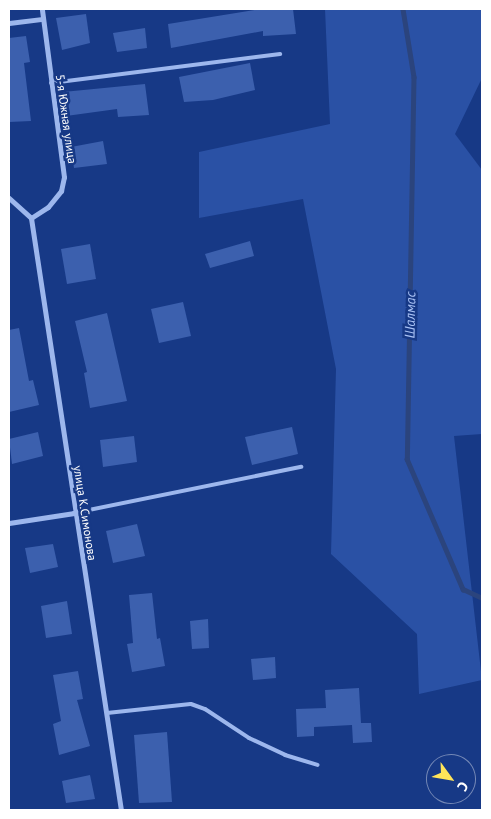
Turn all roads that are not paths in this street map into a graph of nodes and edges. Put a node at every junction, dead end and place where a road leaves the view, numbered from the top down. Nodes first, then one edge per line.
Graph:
1 (42, 9) edge
2 (43, 19) junction
3 (9, 23) edge
4 (280, 54) dead end
5 (52, 84) junction
6 (9, 198) edge
7 (31, 218) junction
8 (301, 467) dead end
9 (74, 513) junction
10 (9, 522) edge
11 (107, 713) junction
12 (318, 765) dead end
13 (121, 810) edge

1 - 2 street, 5-я Южная улица
2 - 3 street
2 - 5 street, 5-я Южная улица
4 - 5 lane
5 - 7 street, 5-я Южная улица
6 - 7 street
7 - 9 street, улица К.Симонова
8 - 9 lane
9 - 10 street
9 - 11 street, улица К.Симонова
11 - 12 lane
11 - 13 street, улица К.Симонова

